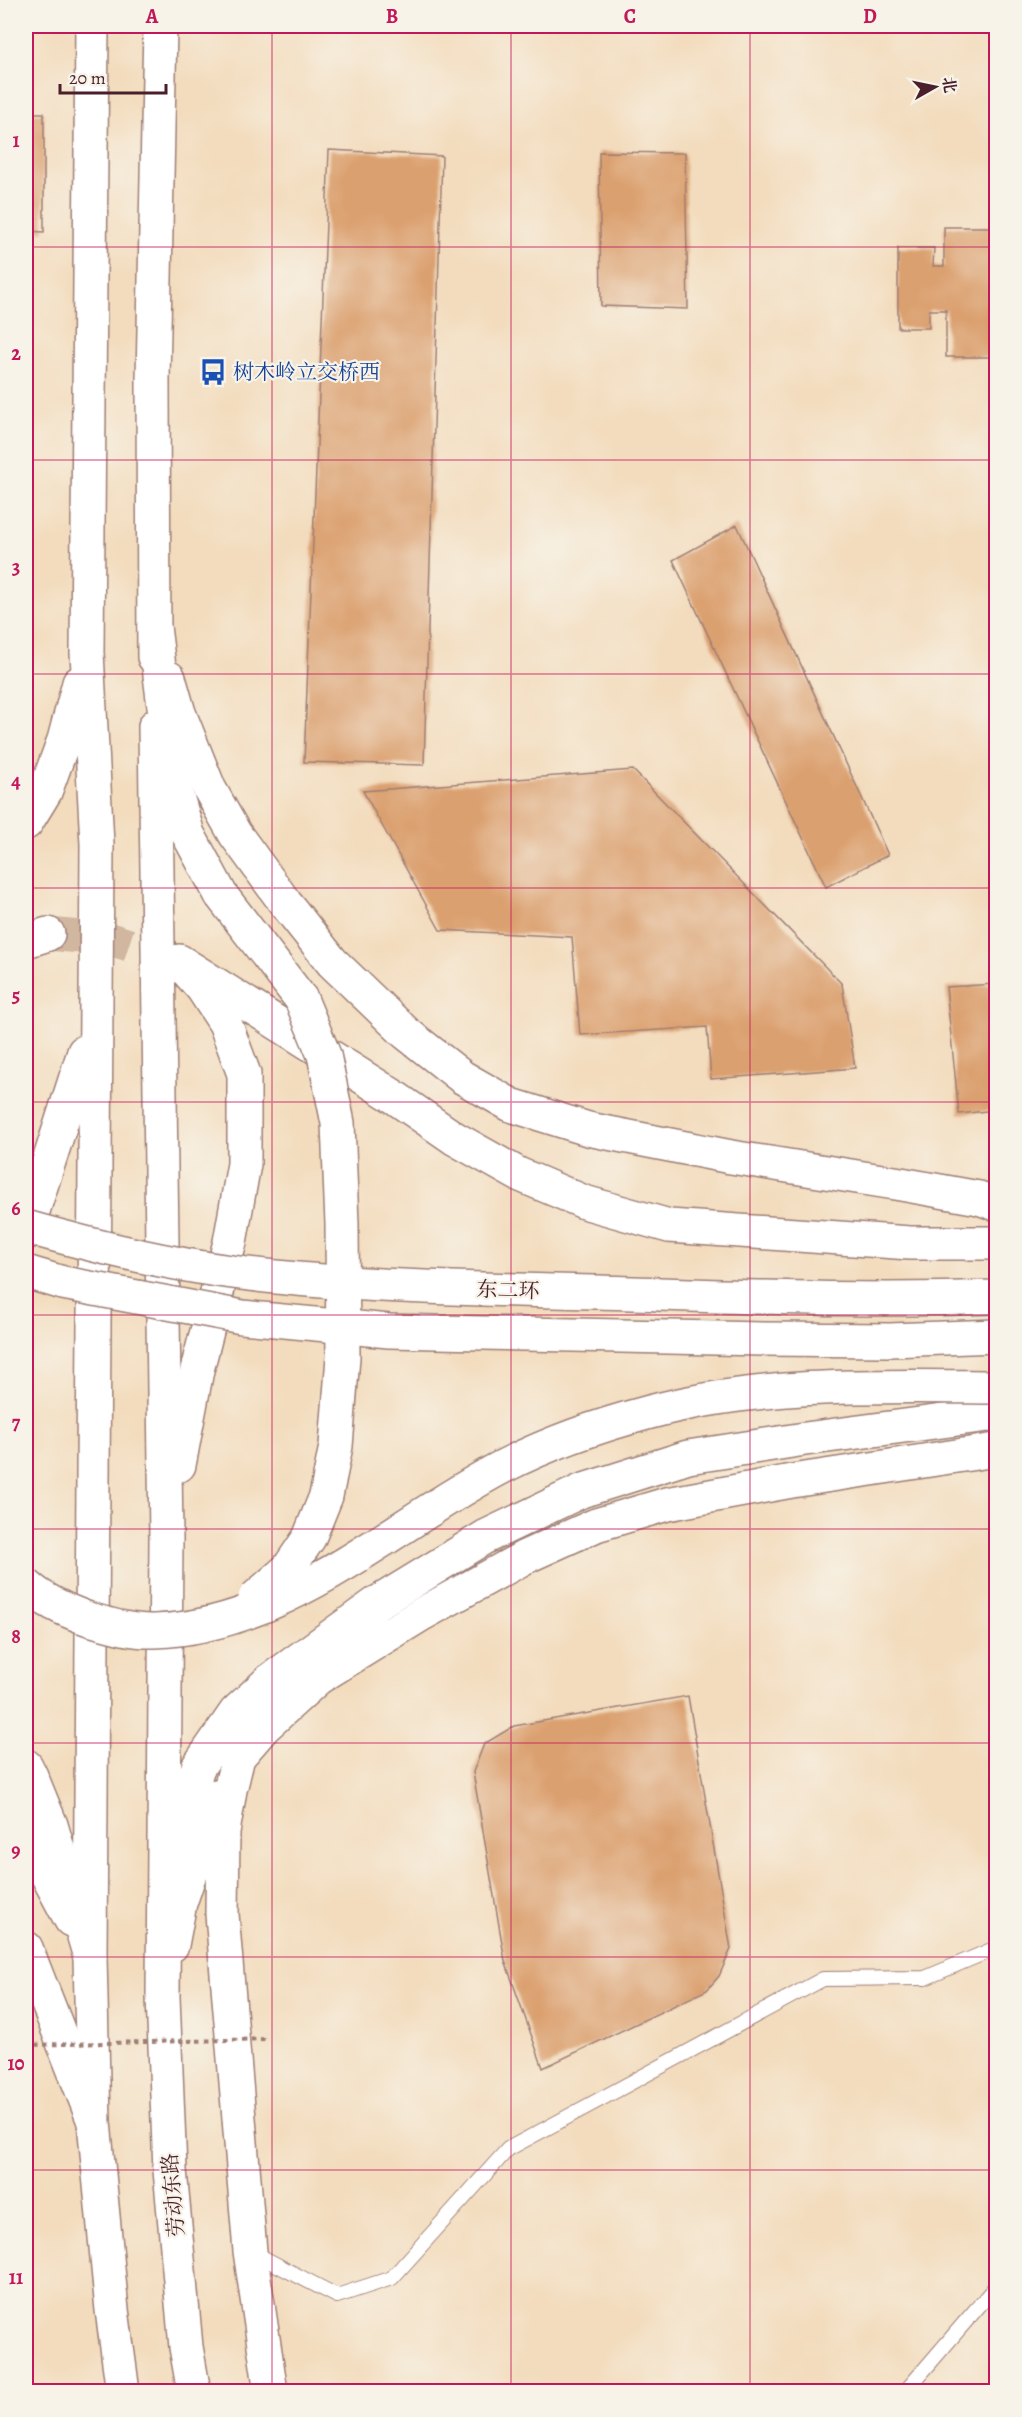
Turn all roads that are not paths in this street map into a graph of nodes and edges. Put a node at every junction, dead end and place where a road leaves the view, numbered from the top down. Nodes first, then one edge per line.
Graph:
1 (92, 26) edge
2 (160, 26) edge
3 (154, 627) junction
4 (87, 652) junction
5 (26, 823) edge
6 (94, 1020) junction
7 (996, 1204) edge
8 (26, 1227) edge
9 (26, 1233) edge
10 (996, 1243) edge
11 (26, 1272) edge
12 (996, 1297) edge
13 (996, 1336) edge
14 (996, 1387) edge
15 (996, 1414) edge
16 (996, 1450) edge
17 (166, 1538) junction
18 (28, 1586) edge
19 (226, 1619) junction
20 (238, 1757) junction
21 (26, 1767) edge
22 (26, 1835) edge
23 (26, 1948) edge
24 (996, 1948) edge
25 (90, 1957) junction
26 (163, 1997) junction
27 (94, 2122) junction
28 (250, 2251) junction
29 (996, 2286) edge
30 (123, 2391) edge
31 (194, 2391) edge
32 (271, 2391) edge
33 (905, 2391) edge

1 - 4 main road
2 - 3 main road
3 - 7 main road
3 - 17 main road
3 - 19 main road, bridge
4 - 5 main road
4 - 6 main road
6 - 9 main road
6 - 25 main road
8 - 12 main road, 东二环, bridge
10 - 17 main road
11 - 13 main road, bridge
14 - 19 main road, bridge
15 - 26 main road
16 - 20 main road
17 - 26 main road
18 - 19 main road, bridge
20 - 26 main road
20 - 28 main road
21 - 25 main road
22 - 25 main road
23 - 27 main road
24 - 28 lane
25 - 27 main road
26 - 31 main road, 劳动东路
27 - 30 main road
28 - 32 main road
29 - 33 lane

